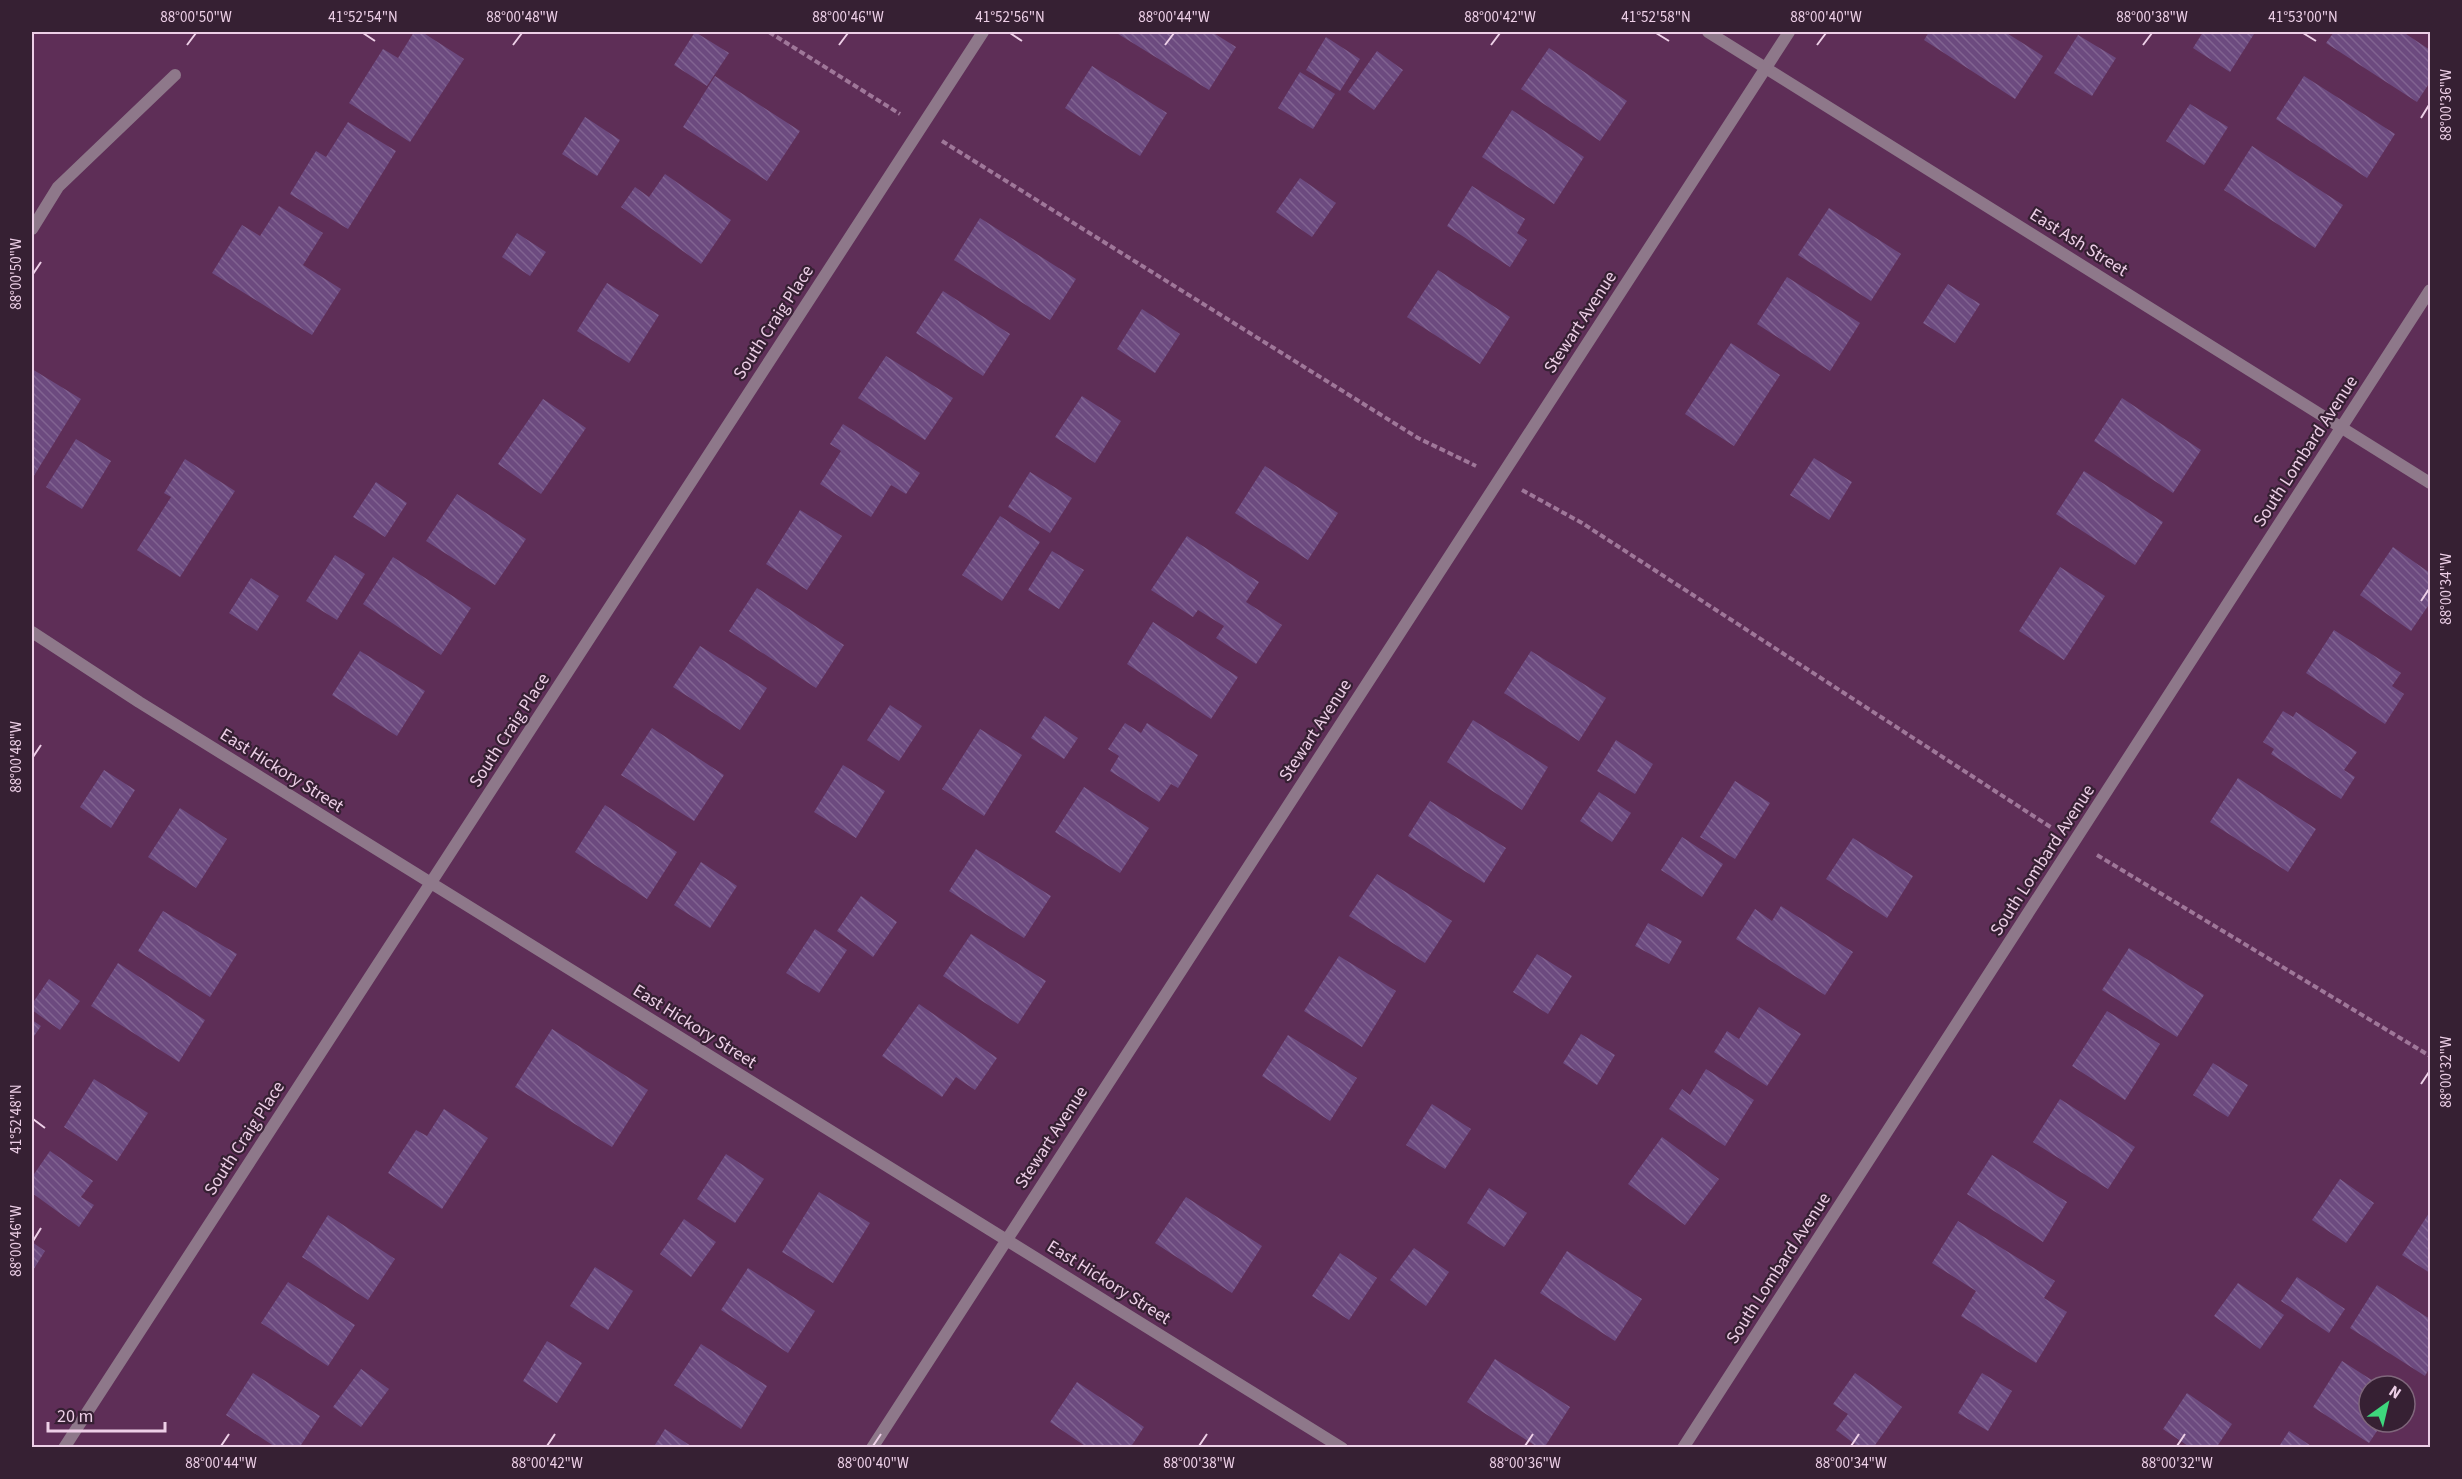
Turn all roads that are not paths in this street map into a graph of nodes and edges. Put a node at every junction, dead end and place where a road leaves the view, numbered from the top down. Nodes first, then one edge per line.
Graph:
1 (982, 32) edge
2 (1708, 32) edge
3 (1789, 32) edge
4 (1766, 67) junction
5 (175, 75) dead end
6 (32, 229) edge
7 (2430, 290) edge
8 (2341, 428) junction
9 (2430, 483) edge
10 (32, 632) edge
11 (431, 884) junction
12 (1006, 1239) junction
13 (64, 1448) edge
14 (872, 1448) edge
15 (1342, 1448) edge
16 (1683, 1448) edge

1 - 11 street, South Craig Place
2 - 4 street, East Ash Street
3 - 4 street, Stewart Avenue
4 - 8 street, East Ash Street
4 - 12 street, Stewart Avenue
5 - 6 street
7 - 8 street, South Lombard Avenue
8 - 9 street, East Ash Street
8 - 16 street, South Lombard Avenue
10 - 11 street, East Hickory Street
11 - 12 street, East Hickory Street
11 - 13 street, South Craig Place
12 - 14 street, Stewart Avenue
12 - 15 street, East Hickory Street

